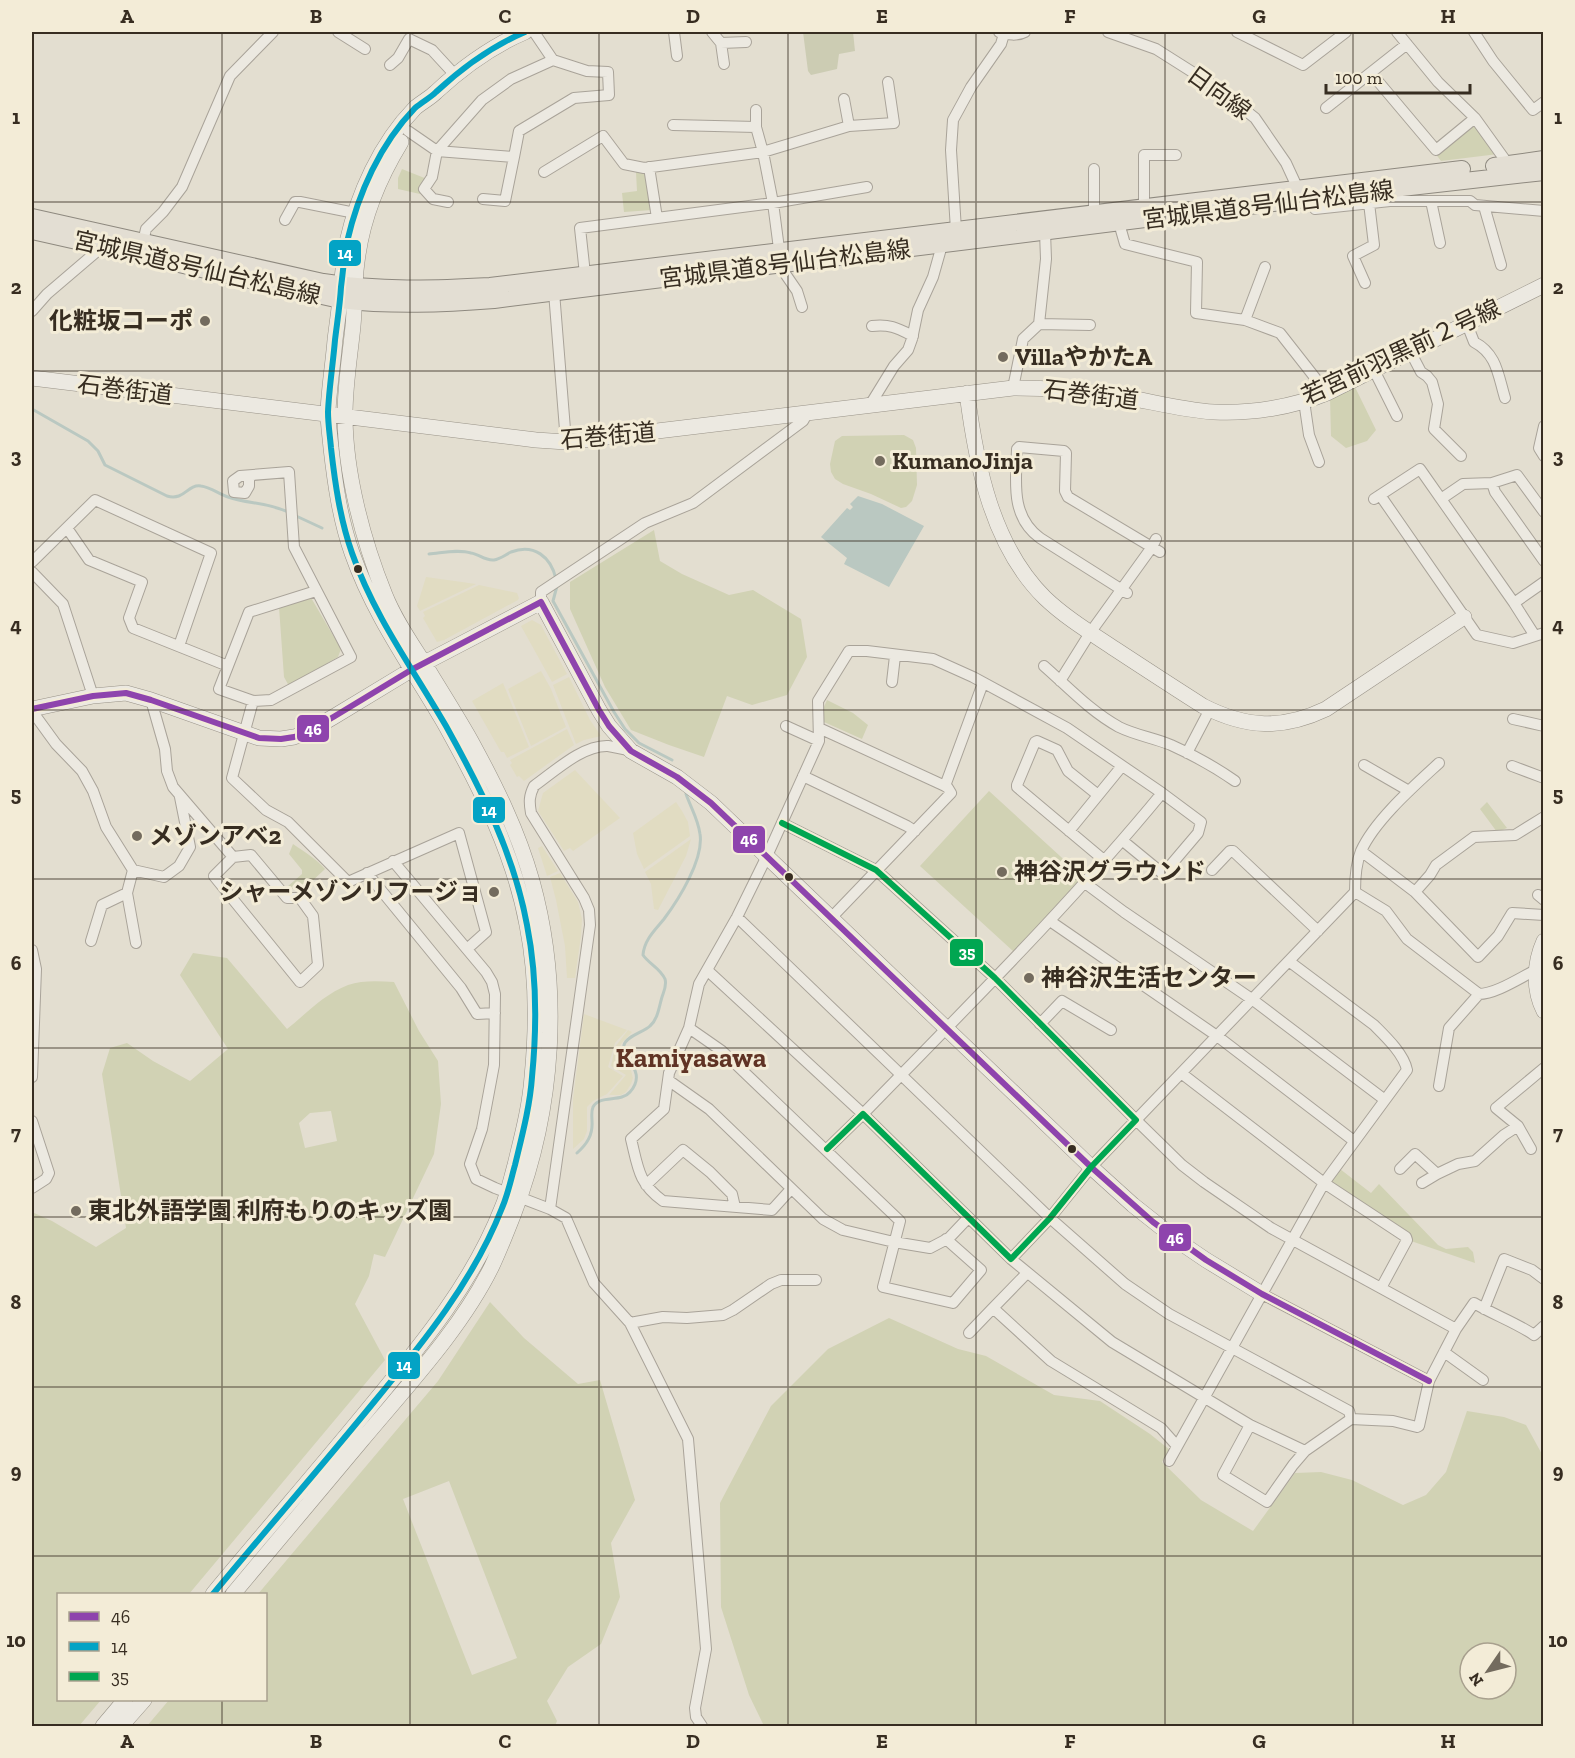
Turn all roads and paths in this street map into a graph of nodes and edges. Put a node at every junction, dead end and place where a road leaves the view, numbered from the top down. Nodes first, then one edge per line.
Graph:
1 (273, 32) edge
2 (338, 32) edge
3 (525, 32) edge
4 (534, 32) edge
5 (674, 32) edge
6 (712, 32) edge
7 (1025, 32) edge
8 (1108, 32) edge
9 (1237, 32) edge
10 (1346, 32) edge
11 (1397, 32) edge
12 (1474, 32) edge
13 (1002, 33) edge
14 (746, 42) dead end
15 (721, 43) junction
16 (1407, 44) junction
17 (365, 49) dead end
18 (677, 56) dead end
19 (553, 60) junction
20 (724, 64) dead end
21 (390, 65) dead end
22 (1371, 73) junction
23 (455, 75) junction
24 (888, 82) dead end
25 (431, 97) junction
26 (844, 99) dead end
27 (1544, 102) edge
28 (1326, 108) dead end
29 (756, 110) dead end
30 (1475, 118) junction
31 (673, 125) dead end
32 (849, 126) junction
33 (756, 127) junction
34 (408, 131) junction
35 (437, 151) junction
36 (763, 152) junction
37 (1176, 155) dead end
38 (514, 157) junction
39 (1544, 159) edge
40 (1508, 164) junction
41 (649, 167) junction
42 (1094, 169) dead end
43 (544, 172) dead end
44 (1544, 172) edge
45 (1468, 174) junction
46 (867, 187) dead end
47 (1308, 191) junction
48 (483, 199) dead end
49 (1431, 201) junction
50 (1470, 201) junction
51 (448, 202) dead end
52 (1369, 202) junction
53 (773, 203) junction
54 (1484, 206) junction
55 (1144, 207) junction
56 (1544, 211) edge
57 (355, 213) junction
58 (1094, 214) junction
59 (32, 217) edge
60 (657, 218) junction
61 (285, 220) dead end
62 (1119, 223) junction
63 (956, 230) junction
64 (32, 231) edge
65 (1045, 232) junction
66 (143, 242) junction
67 (1440, 243) dead end
68 (942, 245) junction
69 (102, 247) junction
70 (780, 258) junction
71 (1501, 265) dead end
72 (1265, 267) dead end
73 (585, 274) junction
74 (1365, 283) dead end
75 (1544, 285) edge
76 (554, 292) junction
77 (348, 294) junction
78 (802, 307) dead end
79 (32, 311) edge
80 (1245, 320) junction
81 (1039, 324) junction
82 (1467, 324) junction
83 (1089, 325) dead end
84 (872, 326) dead end
85 (913, 336) junction
86 (1410, 351) junction
87 (1374, 370) junction
88 (32, 378) edge
89 (1013, 387) junction
90 (968, 393) junction
91 (1327, 393) junction
92 (1505, 398) dead end
93 (1304, 401) junction
94 (870, 405) junction
95 (1184, 407) joint
96 (807, 414) junction
97 (328, 416) junction
98 (1397, 416) dead end
99 (345, 418) junction
100 (1544, 426) edge
101 (566, 442) junction
102 (1461, 456) dead end
103 (1544, 456) edge
104 (1319, 462) dead end
105 (249, 476) dead end
106 (1492, 483) junction
107 (1441, 499) junction
108 (1544, 512) edge
109 (67, 528) junction
110 (1544, 561) edge
111 (32, 562) edge
112 (32, 572) edge
113 (1544, 582) edge
114 (316, 591) junction
115 (1124, 591) junction
116 (541, 602) junction
117 (1514, 603) junction
118 (1464, 617) junction
119 (1090, 633) junction
120 (1539, 634) edge
121 (179, 646) junction
122 (895, 656) junction
123 (228, 666) junction
124 (1044, 666) dead end
125 (418, 667) junction
126 (1060, 681) junction
127 (892, 682) dead end
128 (983, 682) junction
129 (93, 696) junction
130 (151, 700) junction
131 (253, 701) junction
132 (1210, 709) junction
133 (32, 710) edge
134 (1514, 719) dead end
135 (786, 726) dead end
136 (1544, 726) edge
137 (819, 728) junction
138 (244, 734) junction
139 (819, 741) junction
140 (631, 751) junction
141 (1187, 753) junction
142 (1439, 763) dead end
143 (1364, 765) dead end
144 (1122, 766) junction
145 (1512, 766) dead end
146 (803, 776) junction
147 (1544, 778) edge
148 (1235, 781) dead end
149 (945, 786) junction
150 (1408, 792) junction
151 (1162, 793) junction
152 (179, 794) junction
153 (1098, 795) junction
154 (1544, 817) edge
155 (782, 823) junction
156 (915, 831) junction
157 (1069, 831) junction
158 (1123, 841) junction
159 (1361, 851) junction
160 (767, 856) junction
161 (233, 857) junction
162 (393, 861) junction
163 (1105, 861) junction
164 (133, 870) junction
165 (876, 870) junction
166 (1212, 870) dead end
167 (367, 873) junction
168 (1085, 884) junction
169 (1355, 892) junction
170 (1415, 892) junction
171 (127, 893) junction
172 (1544, 915) edge
173 (737, 917) junction
174 (831, 918) junction
175 (1050, 921) junction
176 (1318, 931) junction
177 (91, 941) dead end
178 (1544, 941) edge
179 (136, 943) dead end
180 (467, 949) junction
181 (32, 950) edge
182 (1290, 962) junction
183 (707, 969) junction
184 (1536, 970) junction
185 (995, 978) junction
186 (1479, 994) junction
187 (1253, 1000) junction
188 (1544, 1011) edge
189 (495, 1013) junction
190 (1040, 1024) junction
191 (689, 1028) junction
192 (946, 1028) junction
193 (1111, 1030) dead end
194 (1216, 1036) junction
195 (1544, 1068) edge
196 (1181, 1073) junction
197 (902, 1074) junction
198 (32, 1077) edge
199 (668, 1080) junction
200 (1439, 1086) dead end
201 (1385, 1100) junction
202 (863, 1114) junction
203 (1136, 1120) junction
204 (32, 1121) edge
205 (1518, 1126) junction
206 (1354, 1142) junction
207 (827, 1149) junction
208 (1531, 1149) dead end
209 (1091, 1167) junction
210 (1400, 1169) dead end
211 (1437, 1174) junction
212 (1324, 1183) junction
213 (1422, 1183) dead end
214 (646, 1185) junction
215 (32, 1188) edge
216 (791, 1189) junction
217 (513, 1195) junction
218 (735, 1207) junction
219 (550, 1209) junction
220 (968, 1218) junction
221 (1050, 1218) junction
222 (946, 1239) junction
223 (1292, 1239) junction
224 (894, 1242) junction
225 (1011, 1259) junction
226 (1027, 1273) junction
227 (1544, 1279) edge
228 (816, 1280) dead end
229 (1381, 1288) junction
230 (1262, 1294) junction
231 (993, 1308) junction
232 (1484, 1309) junction
233 (630, 1323) junction
234 (1544, 1326) edge
235 (1456, 1329) junction
236 (969, 1333) dead end
237 (1232, 1347) junction
238 (1444, 1352) junction
239 (1483, 1380) dead end
240 (1430, 1381) junction
241 (1205, 1399) junction
242 (1352, 1419) junction
243 (1250, 1425) junction
244 (1178, 1446) junction
245 (1305, 1451) junction
246 (1169, 1461) dead end
247 (214, 1593) edge
248 (234, 1593) edge
249 (124, 1701) edge
250 (143, 1701) edge
251 (103, 1726) edge
252 (121, 1726) edge
253 (702, 1726) edge

1 - 66 street
2 - 17 street
3 - 23 street
4 - 19 street
5 - 18 street
6 - 15 street
7 - 13 street
8 - 47 street, 日向線
9 - 10 street
11 - 16 street
12 - 27 street
13 - 63 street
14 - 15 street
15 - 20 street
16 - 22 street
16 - 30 street
19 - 35 street
19 - 38 street
21 - 23 street
22 - 28 street
22 - 30 street
23 - 25 street
24 - 32 street
25 - 34 street
25 - 57 street
26 - 32 street
29 - 33 street
30 - 40 street
31 - 33 street
32 - 36 street
33 - 36 street
34 - 35 street
34 - 77 street
35 - 38 street
35 - 51 street
36 - 41 street
36 - 53 street
37 - 55 street
38 - 48 street
39 - 40 main road, 宮城県道8号仙台松島線
40 - 45 main road, 宮城県道8号仙台松島線
41 - 43 street
41 - 60 street
42 - 58 street
44 - 45 main road, 宮城県道8号仙台松島線
45 - 47 main road, 宮城県道8号仙台松島線
45 - 50 street
46 - 53 street
47 - 52 street
47 - 55 main road, 宮城県道8号仙台松島線
47 - 62 main road, 宮城県道8号仙台松島線
49 - 50 street
49 - 52 street
49 - 67 street
50 - 54 street
52 - 74 street
53 - 60 street
53 - 70 street
54 - 56 street
54 - 71 street
55 - 58 main road, 宮城県道8号仙台松島線
57 - 61 street
57 - 77 street
58 - 63 main road, 宮城県道8号仙台松島線
59 - 66 main road, 宮城県道8号仙台松島線
60 - 73 street
62 - 65 main road, 宮城県道8号仙台松島線
62 - 80 street
63 - 70 main road, 宮城県道8号仙台松島線
64 - 69 main road, 宮城県道8号仙台松島線
65 - 68 main road, 宮城県道8号仙台松島線
65 - 81 street
66 - 77 main road, 宮城県道8号仙台松島線
68 - 70 main road, 宮城県道8号仙台松島線
68 - 85 street
69 - 77 main road, 宮城県道8号仙台松島線
69 - 79 street
70 - 73 main road, 宮城県道8号仙台松島線
70 - 76 main road, 宮城県道8号仙台松島線
70 - 78 street
72 - 80 street
73 - 77 main road, 宮城県道8号仙台松島線
75 - 82 street, 若宮前羽黒前２号線
76 - 77 main road, 宮城県道8号仙台松島線
76 - 101 street
77 - 97 street
77 - 99 street
80 - 91 street
81 - 83 street
81 - 89 street
82 - 86 street, 若宮前羽黒前２号線
82 - 92 street
84 - 85 street
85 - 94 street
86 - 87 street, 若宮前羽黒前２号線
86 - 102 street
87 - 91 street, 若宮前羽黒前２号線
87 - 98 street
88 - 97 street, 石巻街道
89 - 90 street, 石巻街道
89 - 95 street, 石巻街道
90 - 94 street, 石巻街道
90 - 119 street
91 - 93 street, 若宮前羽黒前２号線
93 - 95 street, 若宮前羽黒前２号線
93 - 104 street
94 - 96 street, 石巻街道
96 - 101 street, 石巻街道
96 - 116 street
97 - 99 street, 石巻街道
97 - 125 street
99 - 101 street, 石巻街道
99 - 125 street
100 - 103 street
105 - 114 street
106 - 107 street
106 - 108 street
106 - 110 street
107 - 117 street
107 - 118 street
109 - 111 street
109 - 121 street
109 - 121 street
112 - 129 street
113 - 117 street
114 - 123 street
114 - 131 street
115 - 115 street
115 - 119 street
116 - 125 street
116 - 140 street
117 - 120 street
118 - 120 street
118 - 132 street
119 - 126 street
119 - 132 street
121 - 123 street
122 - 127 street
122 - 128 street
122 - 137 street
123 - 131 street
124 - 126 street
125 - 138 street
125 - 217 street
126 - 141 street
128 - 144 street
128 - 149 street
129 - 130 street
129 - 133 street
130 - 138 street
130 - 152 street
131 - 138 street
132 - 141 street
133 - 164 street
134 - 136 street
135 - 139 street
137 - 139 street
137 - 149 street
138 - 167 street
139 - 146 street
140 - 160 street
140 - 219 street
141 - 148 street
142 - 150 street
143 - 150 street
144 - 151 street
144 - 153 street
145 - 147 street
146 - 155 street
146 - 156 street
149 - 156 street
150 - 159 street
151 - 158 street
151 - 158 street
152 - 161 street
152 - 164 street
153 - 157 street
153 - 157 street
154 - 170 street
155 - 160 street
155 - 165 street
156 - 165 street
157 - 163 street
158 - 163 street
159 - 169 street
159 - 170 street
160 - 173 street
160 - 174 street
161 - 161 street
162 - 167 street
162 - 180 street
162 - 180 street
163 - 168 street
164 - 171 street
165 - 174 street
165 - 185 street
166 - 176 street
167 - 189 street
168 - 175 street
168 - 187 street
169 - 176 street
169 - 186 street
170 - 172 street
171 - 177 street
171 - 179 street
173 - 183 street
173 - 197 street
174 - 192 street
175 - 185 street
175 - 194 street
176 - 182 street
178 - 184 street
180 - 189 street
181 - 198 street
182 - 187 street
182 - 201 street
183 - 191 street
183 - 202 street
184 - 186 street
184 - 188 street
185 - 190 street
185 - 192 street
186 - 200 street
187 - 194 street
187 - 201 street
189 - 217 street
190 - 193 street
190 - 203 street
191 - 199 street
191 - 207 street
192 - 197 street
192 - 209 street
194 - 196 street
194 - 206 street
195 - 205 street
196 - 203 street
196 - 212 street
197 - 202 street
197 - 221 street
199 - 214 street
199 - 216 street
201 - 206 street
202 - 207 street
202 - 220 street
203 - 209 street
203 - 223 street
204 - 215 street
205 - 208 street
205 - 211 street
206 - 212 street
207 - 224 street
209 - 221 street
209 - 230 street
210 - 211 street
211 - 213 street
212 - 223 street
212 - 229 street
214 - 218 street
214 - 218 street
216 - 218 street
216 - 224 street
217 - 219 street
217 - 247 street
217 - 248 street
219 - 233 street
220 - 222 street
220 - 225 street
221 - 225 street
221 - 237 street
222 - 224 street
222 - 224 street
223 - 229 street
223 - 230 street
225 - 226 street
226 - 231 street
226 - 241 street
227 - 232 street
228 - 233 street
229 - 235 street
230 - 237 street
230 - 240 street
231 - 236 street
231 - 244 street
232 - 234 street
232 - 235 street
233 - 253 street
235 - 238 street
237 - 241 street
237 - 242 street
238 - 239 street
238 - 240 street
240 - 242 street
241 - 243 street
241 - 244 street
242 - 245 street
243 - 245 street
243 - 245 street
244 - 246 street
249 - 251 street
250 - 252 street

